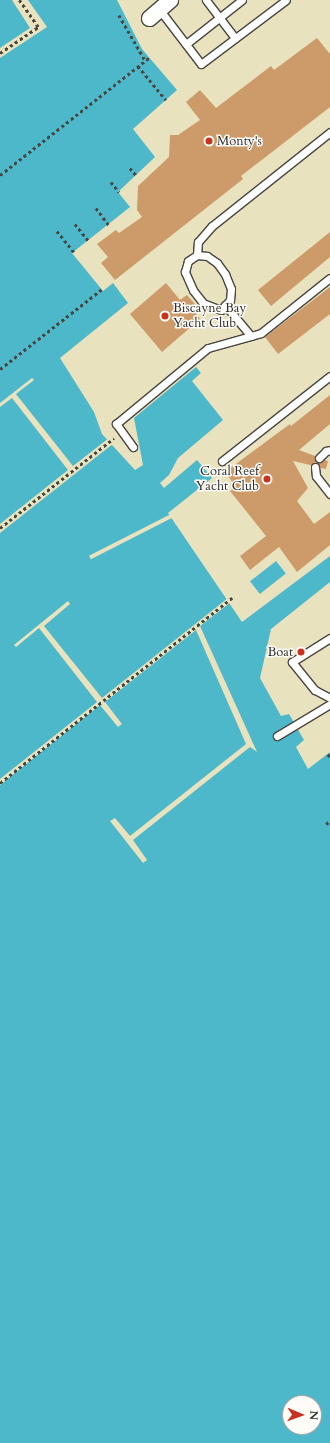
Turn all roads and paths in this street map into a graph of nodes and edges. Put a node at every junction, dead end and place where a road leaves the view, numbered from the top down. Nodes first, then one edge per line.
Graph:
1 (19, 0) edge
2 (206, 0) edge
3 (242, 0) edge
4 (286, 0) edge
5 (159, 9) edge
6 (119, 14) dead end
7 (219, 17) junction
8 (235, 38) junction
9 (186, 44) junction
10 (0, 53) edge
11 (150, 57) dead end
12 (145, 60) junction
13 (138, 66) junction
14 (166, 100) dead end
15 (330, 132) edge
16 (130, 168) dead end
17 (0, 175) edge
18 (136, 175) dead end
19 (111, 182) dead end
20 (119, 192) dead end
21 (96, 208) dead end
22 (75, 224) dead end
23 (110, 225) dead end
24 (57, 231) dead end
25 (88, 240) dead end
26 (74, 252) dead end
27 (197, 255) junction
28 (330, 278) edge
29 (102, 289) dead end
30 (225, 304) junction
31 (251, 336) junction
32 (0, 369) edge
33 (330, 376) edge
34 (117, 436) dead end
35 (133, 447) dead end
36 (330, 450) edge
37 (319, 458) dead end
38 (222, 462) dead end
39 (315, 467) dead end
40 (330, 494) edge
41 (0, 528) edge
42 (232, 598) dead end
43 (330, 638) edge
44 (330, 698) edge
45 (330, 704) edge
46 (277, 736) dead end
47 (328, 754) dead end
48 (330, 757) edge
49 (0, 783) edge
50 (330, 821) edge
51 (326, 824) dead end

1 - 10 path
2 - 7 lane
3 - 7 lane
4 - 8 lane
5 - 9 lane
6 - 12 path
7 - 8 lane
7 - 9 lane
8 - 9 lane
11 - 12 path
12 - 13 path
13 - 14 path
13 - 17 path
15 - 27 lane
16 - 18 path
19 - 20 path
21 - 23 path
22 - 25 path
24 - 26 path
27 - 30 lane
27 - 30 lane
28 - 31 lane
29 - 32 path
30 - 31 lane
31 - 35 lane
33 - 38 lane
34 - 41 path
36 - 37 lane
39 - 40 lane
42 - 49 path
43 - 44 lane
45 - 46 lane
47 - 48 path
50 - 51 path

